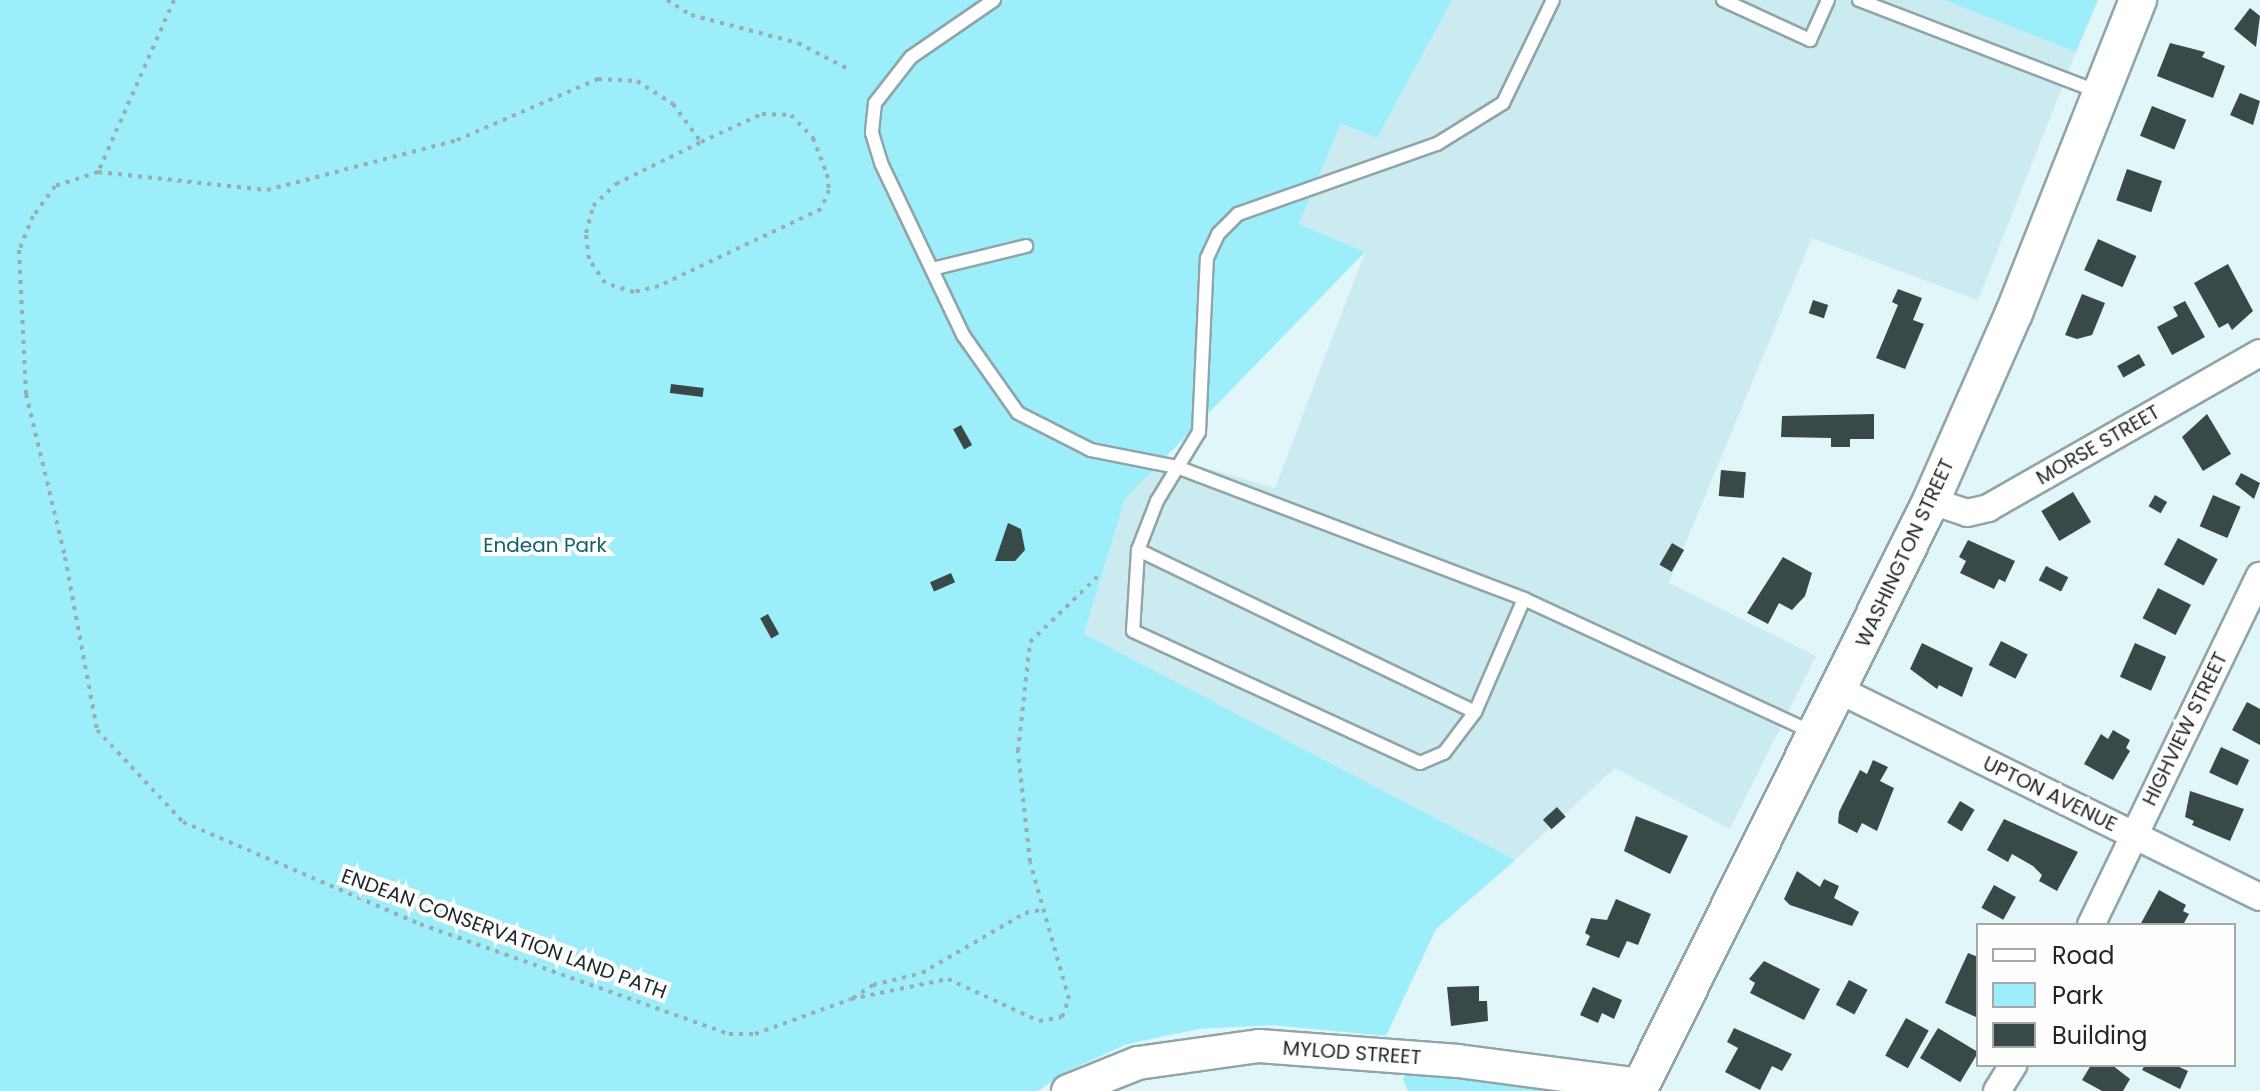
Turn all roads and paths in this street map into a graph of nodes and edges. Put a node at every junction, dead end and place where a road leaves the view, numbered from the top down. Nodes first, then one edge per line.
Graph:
1 (174, 0) edge
2 (667, 0) edge
3 (994, 0) edge
4 (1553, 0) edge
5 (1723, 0) edge
6 (1828, 0) edge
7 (1859, 0) edge
8 (2138, 0) edge
9 (850, 70) dead end
10 (2100, 92) junction
11 (701, 142) junction
12 (98, 172) junction
13 (1026, 246) dead end
14 (932, 269) junction
15 (2260, 353) edge
16 (1177, 467) junction
17 (1931, 501) junction
18 (1138, 550) junction
19 (1098, 576) dead end
20 (2260, 576) edge
21 (1524, 599) junction
22 (1839, 690) junction
23 (1475, 712) junction
24 (1817, 734) junction
25 (2133, 835) junction
26 (2260, 897) edge
27 (1041, 910) junction
28 (2092, 923) edge
29 (851, 999) junction
30 (2012, 1067) edge
31 (1640, 1088) edge
32 (1068, 1091) edge
33 (1997, 1091) edge

1 - 12 path
2 - 9 path
3 - 14 lane
4 - 16 lane
5 - 6 lane
7 - 10 lane
8 - 10 main road, WASHINGTON STREET
10 - 17 main road, WASHINGTON STREET
11 - 11 path
11 - 12 path, ENDEAN CONSERVATION LAND PATH
12 - 29 path, ENDEAN CONSERVATION LAND PATH
13 - 14 lane
14 - 16 lane
15 - 17 street, MORSE STREET
16 - 18 lane
16 - 21 lane
17 - 22 main road, WASHINGTON STREET
18 - 23 lane
18 - 23 lane
19 - 27 path, ENDEAN CONSERVATION LAND PATH
20 - 25 street, HIGHVIEW STREET
21 - 23 lane
21 - 24 lane
22 - 24 main road, WASHINGTON STREET
22 - 25 street, UPTON AVENUE
24 - 31 main road, WASHINGTON STREET
25 - 26 street, UPTON AVENUE
25 - 28 street, HIGHVIEW STREET
27 - 29 path
27 - 29 path, ENDEAN CONSERVATION LAND PATH
30 - 33 street
31 - 32 street, MYLOD STREET

